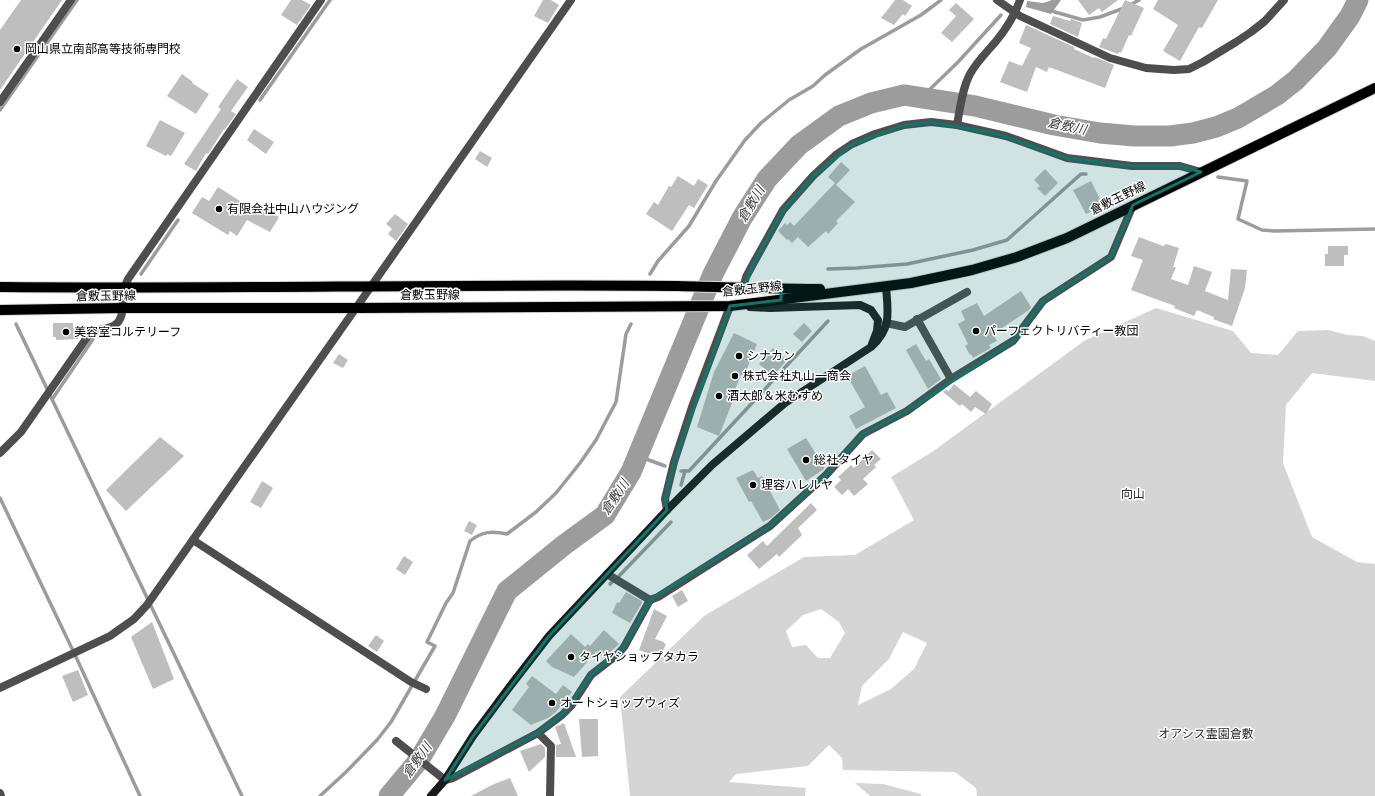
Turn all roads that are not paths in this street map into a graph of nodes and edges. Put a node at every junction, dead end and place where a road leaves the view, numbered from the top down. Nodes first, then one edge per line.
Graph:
1 (71, 0) edge
2 (321, 0) edge
3 (997, 0) edge
4 (1020, 0) edge
5 (1284, 0) edge
6 (567, 1) edge
7 (1015, 12) junction
8 (1375, 88) edge
9 (0, 102) edge
10 (958, 123) junction
11 (1201, 172) junction
12 (1133, 205) junction
13 (371, 286) junction
14 (0, 287) edge
15 (886, 287) junction
16 (124, 288) junction
17 (739, 288) junction
18 (859, 290) junction
19 (967, 292) dead end
20 (730, 306) junction
21 (122, 308) junction
22 (356, 308) junction
23 (0, 310) edge
24 (917, 319) junction
25 (886, 323) junction
26 (870, 347) junction
27 (951, 379) junction
28 (0, 453) edge
29 (667, 510) junction
30 (193, 540) junction
31 (607, 574) junction
32 (650, 600) junction
33 (418, 685) dead end
34 (0, 688) edge
35 (538, 733) junction
36 (398, 742) dead end
37 (445, 780) junction
38 (431, 796) edge
39 (550, 796) edge

1 - 9 street
2 - 16 street
3 - 7 street
4 - 7 street
5 - 7 street
6 - 13 street
7 - 10 street
8 - 11 main road, 倉敷玉野線
10 - 11 street
10 - 17 street
11 - 12 main road, 倉敷玉野線
12 - 15 main road, 倉敷玉野線
12 - 27 street
13 - 16 main road, 倉敷玉野線
13 - 17 main road, 倉敷玉野線
13 - 22 street
14 - 16 main road, 倉敷玉野線
15 - 18 main road, 倉敷玉野線
15 - 25 street
16 - 21 street
17 - 18 main road, 倉敷玉野線
18 - 20 main road, 倉敷玉野線
19 - 24 street
20 - 22 main road, 倉敷玉野線
20 - 26 street
20 - 29 street
21 - 22 main road, 倉敷玉野線
21 - 23 main road, 倉敷玉野線
21 - 28 street
22 - 30 street
24 - 25 street
24 - 27 street
25 - 26 street
26 - 29 street
27 - 32 street
29 - 31 street
30 - 33 street
30 - 34 street
31 - 32 street
31 - 37 street
32 - 35 street
35 - 37 street
35 - 39 street
36 - 37 street
37 - 38 street

